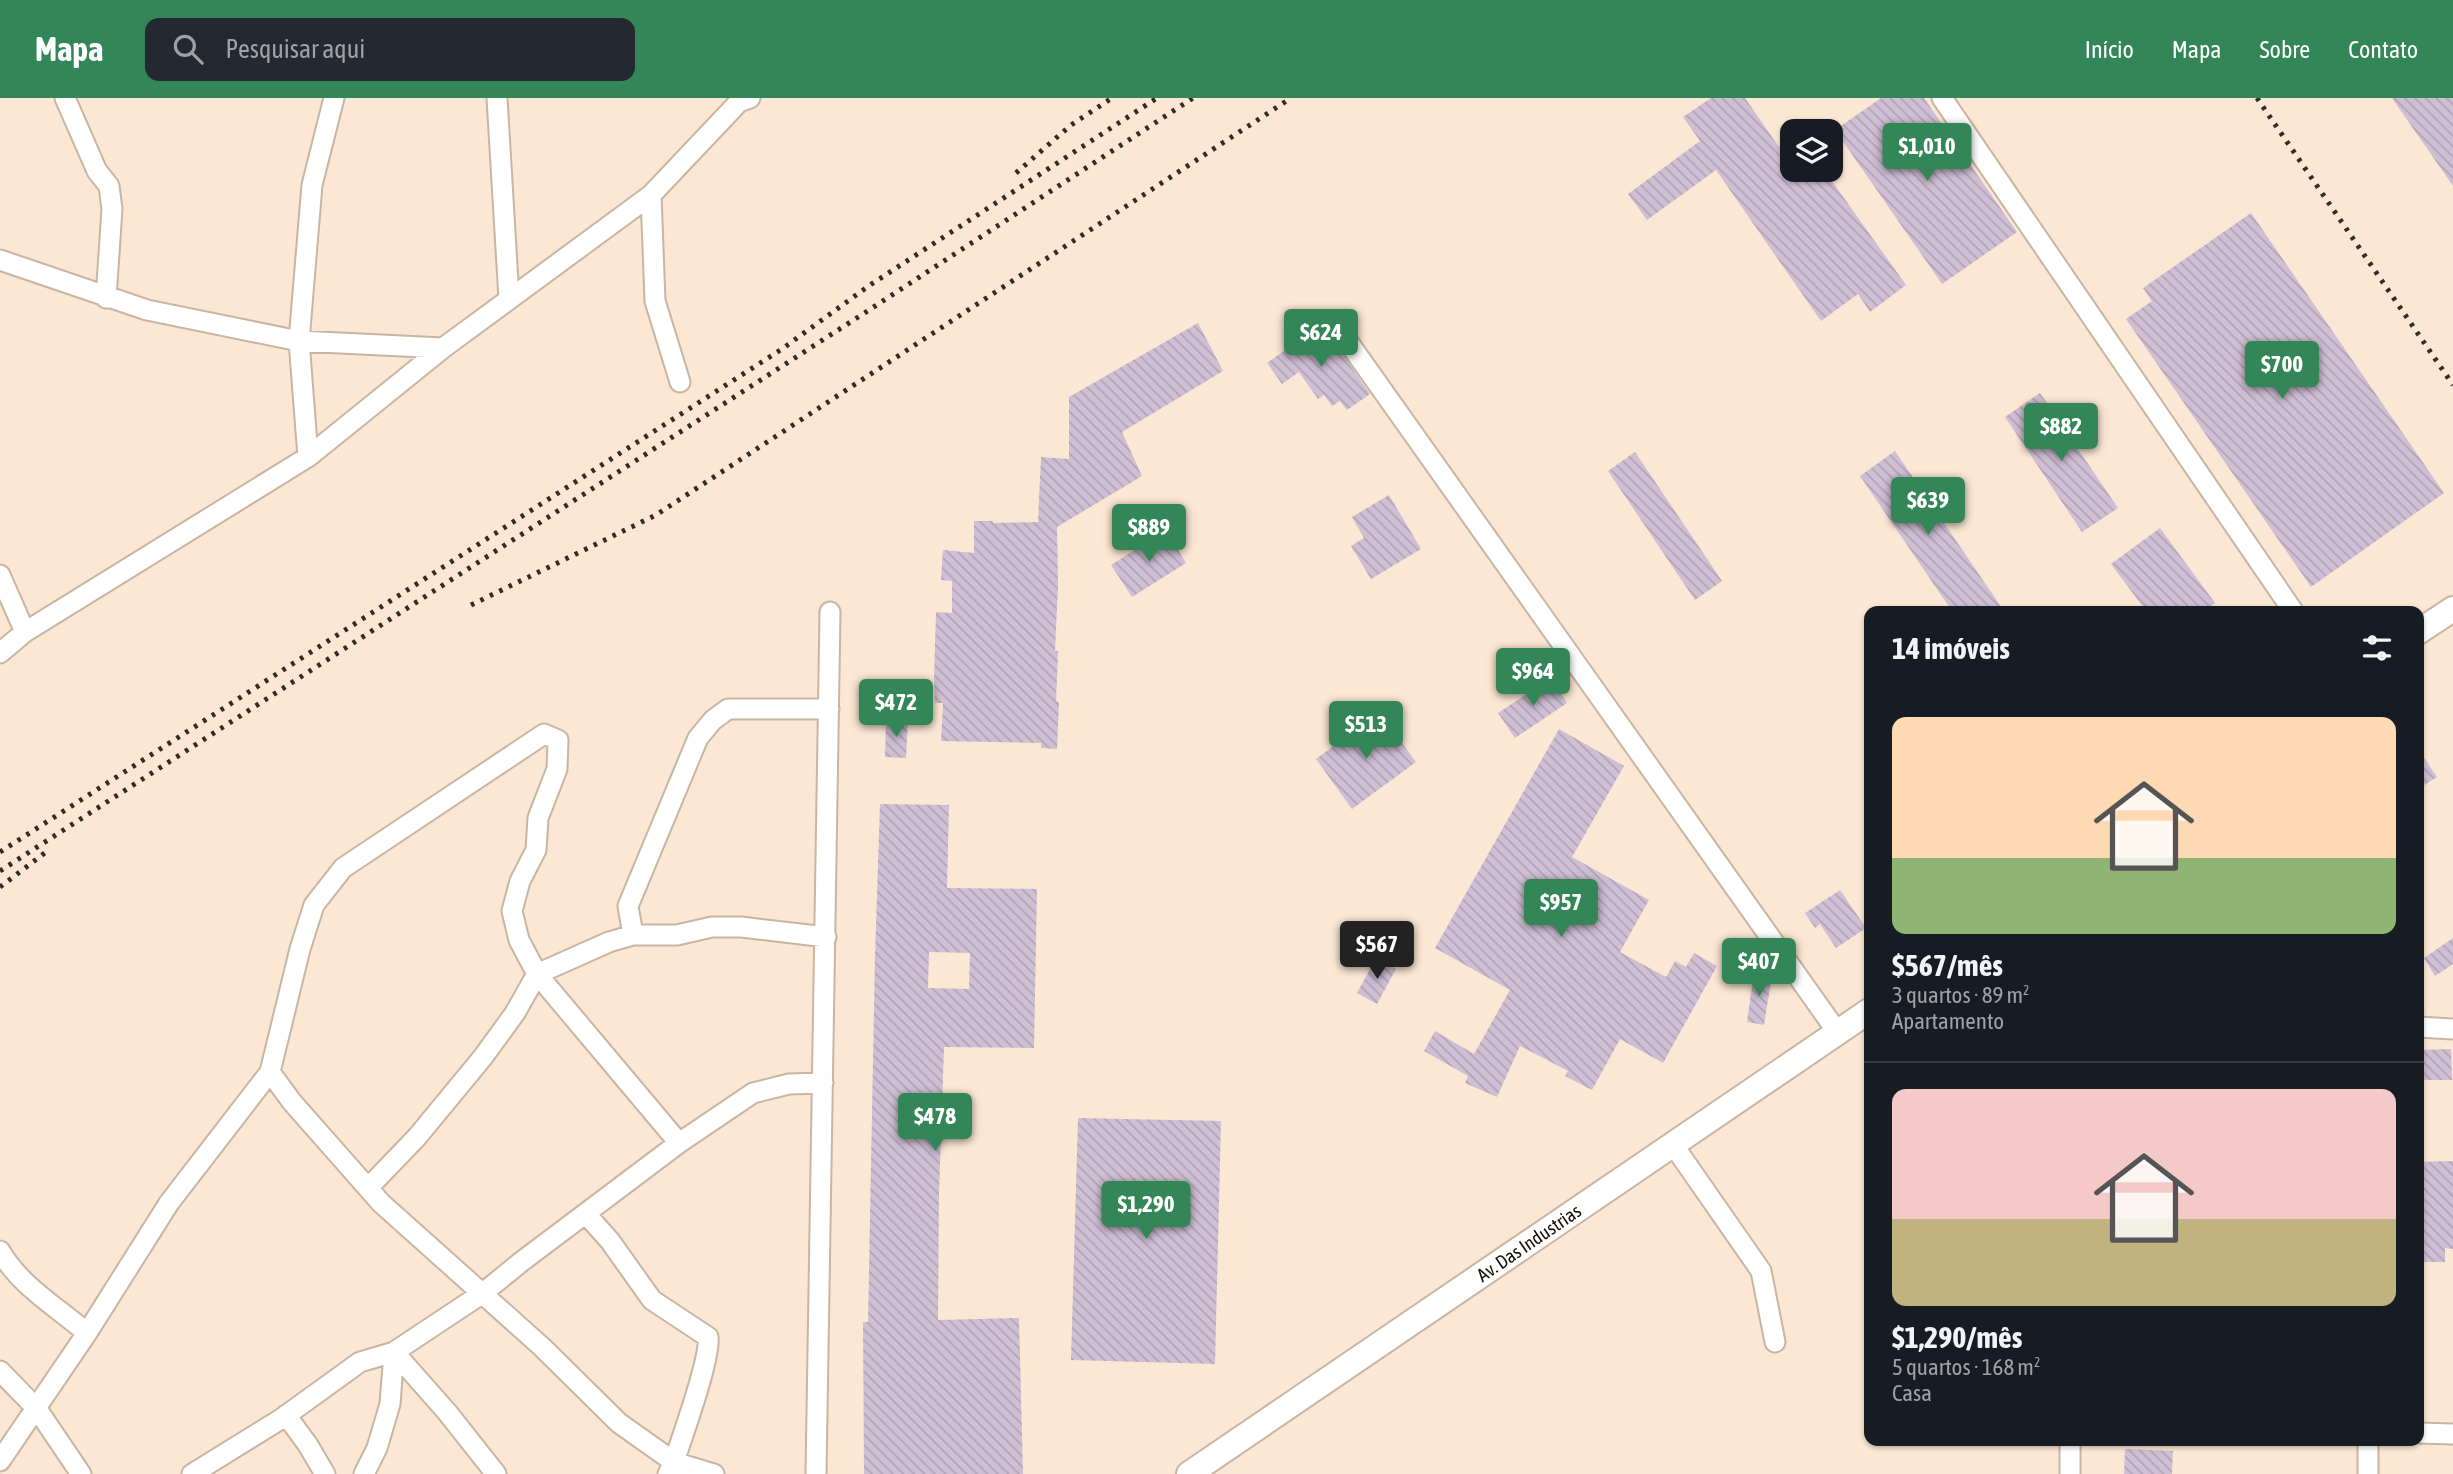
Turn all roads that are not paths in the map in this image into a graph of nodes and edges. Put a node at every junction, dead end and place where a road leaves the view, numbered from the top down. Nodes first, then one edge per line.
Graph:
1 (65, 98) edge
2 (334, 98) edge
3 (497, 98) edge
4 (750, 98) edge
5 (1942, 98) edge
6 (651, 195) junction
7 (0, 260) edge
8 (106, 298) junction
9 (509, 299) junction
10 (1334, 322) dead end
11 (299, 341) junction
12 (443, 348) junction
13 (680, 382) dead end
14 (308, 457) junction
15 (0, 575) edge
16 (2290, 606) edge
17 (2453, 609) edge
18 (830, 612) dead end
19 (2424, 628) edge
20 (24, 632) junction
21 (0, 653) edge
22 (829, 709) junction
23 (634, 935) junction
24 (825, 937) junction
25 (537, 974) junction
26 (1864, 1015) edge
27 (2424, 1027) edge
28 (2453, 1029) edge
29 (1838, 1033) junction
30 (270, 1072) junction
31 (823, 1083) junction
32 (679, 1143) junction
33 (1674, 1146) junction
34 (368, 1188) junction
35 (586, 1214) junction
36 (0, 1251) edge
37 (482, 1293) junction
38 (87, 1333) junction
39 (1775, 1342) dead end
40 (394, 1352) junction
41 (0, 1371) edge
42 (37, 1409) junction
43 (286, 1415) junction
44 (2424, 1433) edge
45 (2453, 1434) edge
46 (2070, 1446) edge
47 (2368, 1446) edge
48 (0, 1461) edge
49 (671, 1468) edge
50 (81, 1474) edge
51 (192, 1474) edge
52 (325, 1474) edge
53 (364, 1474) edge
54 (496, 1474) edge
55 (714, 1474) edge
56 (816, 1474) edge
57 (1189, 1474) edge
58 (2070, 1474) edge
59 (2368, 1474) edge

1 - 8 street
2 - 11 street
3 - 9 street
4 - 6 street
5 - 16 street
6 - 9 street
6 - 13 street
7 - 8 street
8 - 11 street
9 - 12 street
10 - 29 street
11 - 12 street
11 - 14 street
12 - 14 street
14 - 20 street
15 - 20 street
17 - 19 main road
18 - 22 street
20 - 21 street
22 - 23 street
22 - 24 street
23 - 24 street
23 - 25 street
24 - 31 street
25 - 30 street
25 - 32 street
25 - 34 street
26 - 29 main road, Av. Das Industrias
27 - 28 street
29 - 33 main road, Av. Das Industrias
30 - 34 street
30 - 38 street
31 - 32 street
31 - 56 street
32 - 35 street
33 - 39 street
33 - 57 main road, Av. Das Industrias
34 - 37 street
35 - 37 street
35 - 49 street
36 - 38 street
37 - 40 street
37 - 49 street
38 - 42 street
40 - 43 street
40 - 53 street
40 - 54 street
41 - 42 street
42 - 48 street
42 - 50 street
43 - 51 street
43 - 52 street
44 - 45 street
46 - 58 street
47 - 59 street
49 - 55 street

